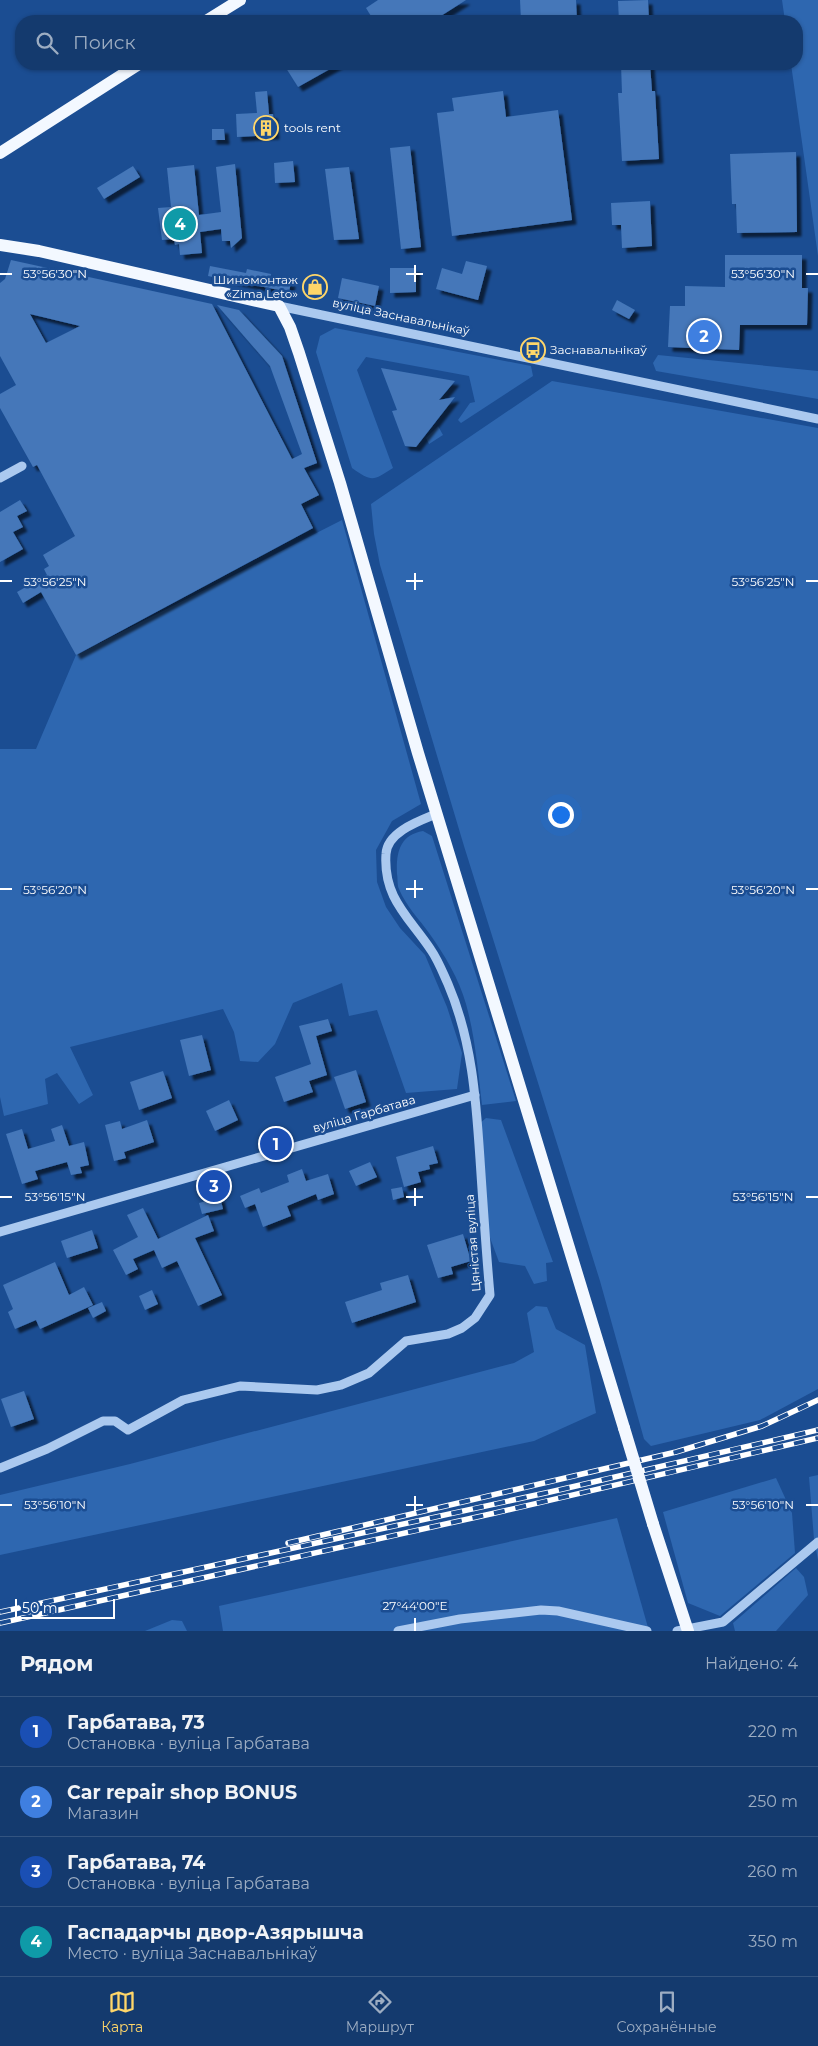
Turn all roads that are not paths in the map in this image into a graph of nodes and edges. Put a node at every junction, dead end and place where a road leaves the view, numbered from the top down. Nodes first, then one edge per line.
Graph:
1 (240, 0) edge
2 (216, 15) edge
3 (130, 70) edge
4 (0, 153) edge
5 (0, 245) edge
6 (279, 306) junction
7 (818, 419) edge
8 (22, 466) dead end
9 (0, 478) edge
10 (436, 814) junction
11 (475, 1095) junction
12 (0, 1232) edge
13 (0, 1468) edge
14 (818, 1542) edge
15 (684, 1630) edge
16 (398, 1631) edge
17 (647, 1631) edge

1 - 2 main road
3 - 4 main road
5 - 6 main road, вуліца Заснавальнікаў
6 - 7 street, вуліца Заснавальнікаў
6 - 10 main road
8 - 9 street
10 - 11 street
10 - 15 main road, bridge
11 - 12 street, вуліца Гарбатава
11 - 13 street, Цяністая вуліца
14 - 15 street
16 - 17 street

